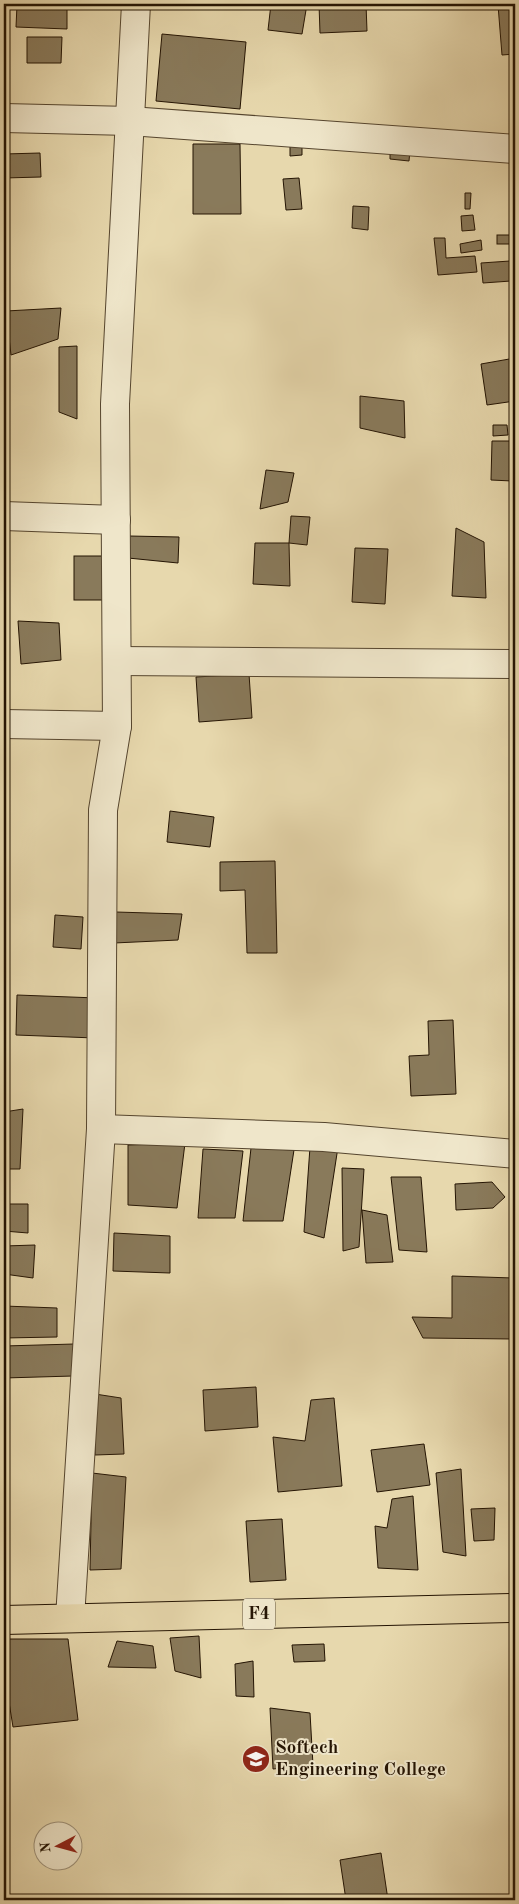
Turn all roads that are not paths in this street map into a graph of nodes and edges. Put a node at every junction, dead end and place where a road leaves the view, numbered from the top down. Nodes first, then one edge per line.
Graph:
1 (136, 4) edge
2 (4, 118) edge
3 (130, 121) junction
4 (515, 149) edge
5 (4, 516) edge
6 (116, 520) junction
7 (117, 661) junction
8 (515, 664) edge
9 (4, 724) edge
10 (117, 726) junction
11 (101, 1128) junction
12 (515, 1154) edge
13 (515, 1608) edge
14 (70, 1618) junction
15 (4, 1620) edge

1 - 3 street
2 - 3 street
3 - 4 street
3 - 6 street
5 - 6 street
6 - 7 street
7 - 8 street
7 - 10 street
9 - 10 street
10 - 11 street
11 - 12 street
11 - 14 street
13 - 14 main road, F4
14 - 15 main road, F4

